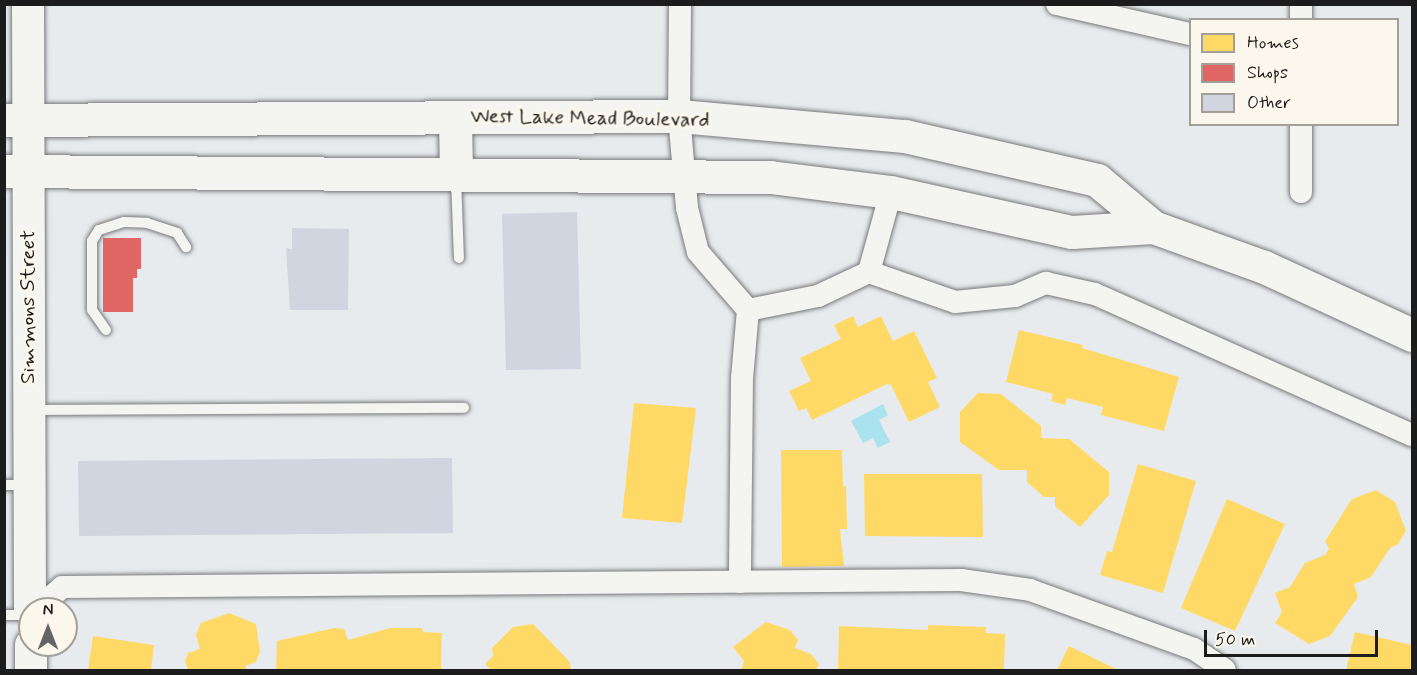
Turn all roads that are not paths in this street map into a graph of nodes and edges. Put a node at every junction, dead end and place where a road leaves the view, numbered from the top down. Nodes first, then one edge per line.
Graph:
1 (28, 4) edge
2 (680, 4) edge
3 (1057, 4) edge
4 (1189, 34) edge
5 (679, 116) junction
6 (455, 117) junction
7 (16, 120) edge
8 (1301, 126) edge
9 (16, 171) edge
10 (456, 173) junction
11 (686, 173) junction
12 (891, 192) junction
13 (1301, 192) dead end
14 (1153, 227) junction
15 (186, 248) dead end
16 (459, 258) dead end
17 (869, 272) junction
18 (748, 310) junction
19 (106, 330) dead end
20 (1413, 335) edge
21 (464, 408) dead end
22 (29, 410) junction
23 (1413, 435) edge
24 (17, 485) edge
25 (740, 582) junction
26 (29, 597) edge
27 (51, 597) edge
28 (1225, 670) edge

1 - 7 main road, Simmons Street
2 - 5 street
3 - 4 street
5 - 6 main road, West Lake Mead Boulevard
5 - 11 street
5 - 14 main road, West Lake Mead Boulevard
6 - 7 main road, West Lake Mead Boulevard
6 - 10 main road
7 - 9 main road, Simmons Street
8 - 13 street
9 - 10 main road, West Lake Mead Boulevard
9 - 22 main road, Simmons Street
10 - 11 main road, West Lake Mead Boulevard
10 - 16 lane
11 - 12 main road, West Lake Mead Boulevard
11 - 18 street
12 - 14 main road, West Lake Mead Boulevard
12 - 17 street
14 - 20 main road, West Lake Mead Boulevard
15 - 19 lane
17 - 18 street
17 - 23 street
18 - 25 street
21 - 22 lane
22 - 24 main road, Simmons Street
24 - 26 main road, Simmons Street
25 - 27 street
25 - 28 street

